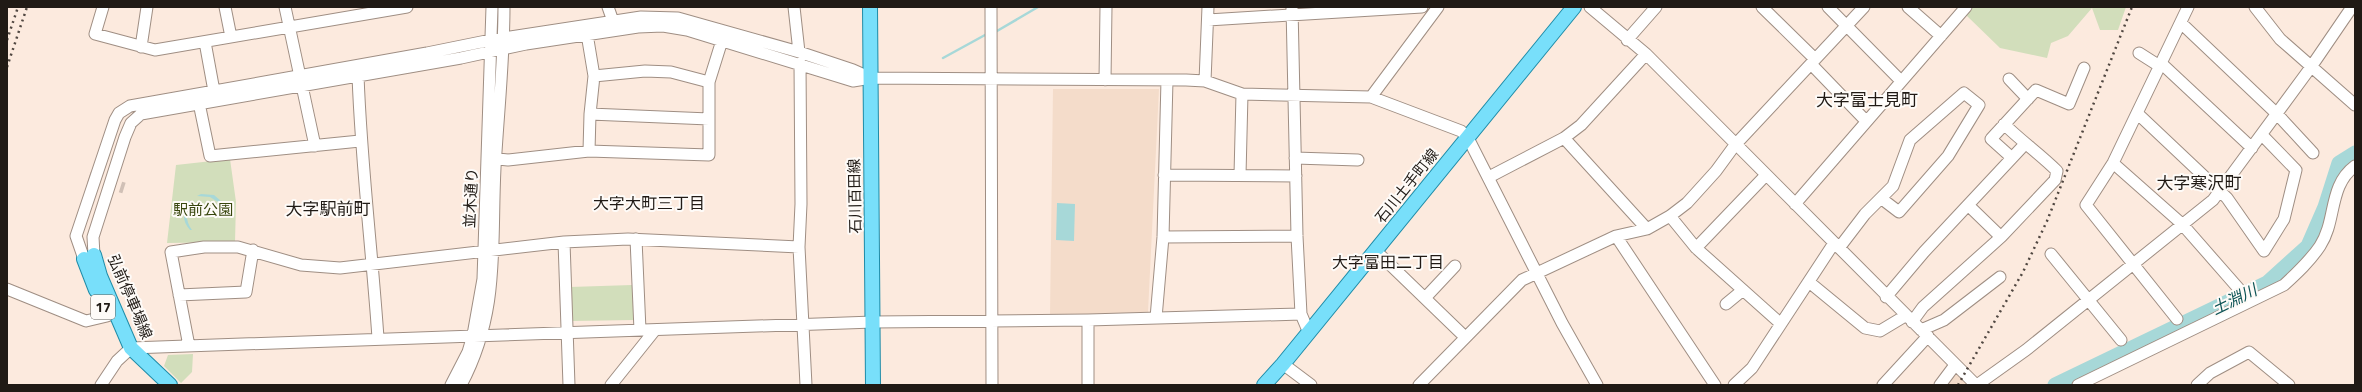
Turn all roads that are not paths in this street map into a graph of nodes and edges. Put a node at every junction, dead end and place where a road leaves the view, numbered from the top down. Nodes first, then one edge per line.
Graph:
1 (103, 7) edge
2 (147, 7) edge
3 (225, 7) edge
4 (285, 7) edge
5 (407, 7) edge
6 (492, 7) edge
7 (504, 7) edge
8 (608, 7) edge
9 (794, 7) edge
10 (870, 7) edge
11 (991, 7) edge
12 (1106, 7) edge
13 (1208, 7) edge
14 (1422, 7) edge
15 (1438, 7) edge
16 (1574, 7) edge
17 (1590, 7) edge
18 (1656, 7) edge
19 (1762, 7) edge
20 (1828, 7) edge
21 (1864, 7) edge
22 (1908, 7) edge
23 (1966, 7) edge
24 (2188, 7) edge
25 (2255, 7) edge
26 (2352, 7) edge
27 (355, 11) edge
28 (1293, 11) edge
29 (677, 12) edge
30 (1208, 20) junction
31 (2181, 23) junction
32 (615, 25) junction
33 (1847, 25) junction
34 (289, 28) junction
35 (587, 34) junction
36 (723, 36) junction
37 (1941, 36) junction
38 (231, 37) junction
39 (504, 38) junction
40 (491, 40) junction
41 (1627, 40) junction
42 (205, 42) junction
43 (141, 47) junction
44 (503, 50) junction
45 (492, 52) junction
46 (799, 52) junction
47 (2139, 53) dead end
48 (1646, 54) junction
49 (1813, 62) junction
50 (800, 63) junction
51 (2162, 66) junction
52 (2084, 68) dead end
53 (2311, 68) junction
54 (358, 75) junction
55 (594, 76) junction
56 (871, 78) junction
57 (990, 78) junction
58 (2009, 79) dead end
59 (301, 80) junction
60 (1105, 80) junction
61 (1167, 80) junction
62 (1205, 80) junction
63 (1901, 81) junction
64 (709, 82) junction
65 (214, 91) junction
66 (1242, 94) junction
67 (1294, 96) junction
68 (1371, 97) junction
69 (2028, 99) junction
70 (199, 103) junction
71 (2355, 105) edge
72 (590, 114) junction
73 (2138, 114) junction
74 (2277, 114) junction
75 (709, 119) junction
76 (1866, 121) junction
77 (2004, 124) junction
78 (2262, 135) junction
79 (1468, 138) junction
80 (1564, 138) junction
81 (360, 141) junction
82 (2025, 144) junction
83 (1735, 145) junction
84 (315, 146) junction
85 (2252, 148) junction
86 (589, 151) junction
87 (2313, 153) dead end
88 (2012, 157) junction
89 (492, 158) junction
90 (1296, 158) junction
91 (1358, 160) dead end
92 (2113, 163) junction
93 (2355, 166) edge
94 (1164, 175) junction
95 (1240, 175) junction
96 (1766, 175) junction
97 (1296, 176) junction
98 (1489, 177) junction
99 (2220, 192) junction
100 (1882, 199) junction
101 (1795, 204) junction
102 (1968, 204) junction
103 (1670, 216) junction
104 (2182, 224) junction
105 (1647, 228) junction
106 (1297, 236) junction
107 (1616, 236) junction
108 (1163, 237) junction
109 (2001, 237) junction
110 (636, 239) junction
111 (564, 242) junction
112 (1836, 246) junction
113 (799, 247) junction
114 (1696, 248) junction
115 (253, 250) junction
116 (488, 250) junction
117 (1376, 251) junction
118 (2051, 254) dead end
119 (89, 257) junction
120 (2133, 262) junction
121 (374, 263) junction
122 (1455, 266) dead end
123 (1536, 273) junction
124 (2000, 277) dead end
125 (1809, 282) junction
126 (7, 289) edge
127 (2239, 289) dead end
128 (1743, 290) junction
129 (179, 295) junction
130 (1886, 297) junction
131 (1425, 298) junction
132 (2087, 301) junction
133 (1726, 304) dead end
134 (1301, 314) junction
135 (107, 316) junction
136 (1156, 318) junction
137 (2177, 318) dead end
138 (1909, 319) junction
139 (992, 320) junction
140 (1088, 320) junction
141 (873, 322) junction
142 (1781, 324) junction
143 (804, 325) junction
144 (640, 330) junction
145 (655, 330) junction
146 (567, 332) junction
147 (1309, 333) junction
148 (1924, 333) junction
149 (478, 335) junction
150 (1465, 337) junction
151 (378, 338) junction
152 (2120, 340) dead end
153 (189, 346) junction
154 (128, 351) junction
155 (1283, 364) junction
156 (1955, 365) junction
157 (2282, 383) edge
158 (101, 385) edge
159 (157, 385) edge
160 (170, 385) edge
161 (450, 385) edge
162 (461, 385) edge
163 (569, 385) edge
164 (611, 385) edge
165 (806, 385) edge
166 (873, 385) edge
167 (992, 385) edge
168 (1088, 385) edge
169 (1264, 385) edge
170 (1311, 385) edge
171 (1419, 385) edge
172 (1597, 385) edge
173 (1715, 385) edge
174 (1734, 385) edge
175 (1883, 385) edge
176 (1940, 385) edge
177 (1977, 385) edge
178 (2078, 385) edge
179 (2197, 385) edge

1 - 43 street
2 - 43 street
3 - 38 street
4 - 34 street
5 - 27 street
6 - 40 street, 並木通り
7 - 39 street, 並木通り
8 - 32 street
9 - 46 street
10 - 56 main road, 石川百田線
11 - 57 street
12 - 60 street
13 - 30 street
14 - 28 street
15 - 68 street
16 - 79 main road, 石川土手町線
17 - 41 street
18 - 41 street
19 - 49 street
20 - 33 street
21 - 33 street
22 - 37 street
23 - 37 street
24 - 31 street
25 - 53 street
26 - 53 street
27 - 34 street
28 - 30 street
28 - 67 street
29 - 32 street
29 - 36 street
30 - 62 street
31 - 51 street
31 - 74 street
32 - 35 street
32 - 36 street
32 - 39 street
33 - 49 street
33 - 63 street
34 - 38 street
34 - 59 street
35 - 44 street
35 - 55 street
36 - 46 street
36 - 50 street
36 - 64 street
37 - 63 street
38 - 42 street
39 - 40 street
39 - 44 street, 並木通り
40 - 45 street, 並木通り
40 - 59 street
41 - 48 street
42 - 43 street
42 - 65 street
44 - 45 street
44 - 89 street, 並木通り
45 - 54 street
45 - 89 street, 並木通り
46 - 56 street
47 - 51 street
48 - 80 street
48 - 83 street
49 - 76 street
49 - 83 street
50 - 56 street
50 - 113 street
51 - 73 street
51 - 85 street
52 - 69 street
53 - 71 street
53 - 74 street
54 - 59 street
54 - 81 street
55 - 64 street
55 - 72 street
56 - 57 street
56 - 141 main road, 石川百田線
57 - 60 street
57 - 139 street
58 - 69 street
59 - 65 street
59 - 70 street
59 - 84 street
60 - 61 street
61 - 62 street
61 - 94 street
62 - 66 street
63 - 76 street
64 - 75 street
65 - 119 street
66 - 67 street
66 - 95 street
67 - 68 street
67 - 90 street
68 - 79 street
69 - 77 street
70 - 84 street
70 - 119 street
72 - 75 street
72 - 86 street
73 - 92 street
73 - 99 street
74 - 78 street
74 - 87 street
75 - 86 street
76 - 101 street
77 - 82 street
77 - 88 street
78 - 85 street
78 - 99 street
79 - 98 street
79 - 117 main road, 石川土手町線
80 - 98 street
80 - 105 street
81 - 84 street
81 - 121 street
82 - 88 street
82 - 109 street
83 - 96 street
83 - 103 street
85 - 99 street
86 - 89 street
88 - 102 street
89 - 116 street, 並木通り
90 - 91 street
90 - 97 street
92 - 104 street
92 - 120 street
93 - 178 street
94 - 95 street
94 - 108 street
95 - 97 street
96 - 101 street
96 - 114 street
97 - 106 street
98 - 123 street
99 - 104 street
100 - 100 street
100 - 112 street
101 - 112 street
102 - 109 street
102 - 130 street
103 - 105 street
103 - 114 street
104 - 120 street
104 - 127 street
105 - 107 street
106 - 108 street
106 - 134 street
107 - 123 street
107 - 173 street
108 - 136 street
109 - 138 street
110 - 111 street
110 - 113 street
110 - 144 street
111 - 116 street
111 - 146 street
112 - 125 street
112 - 130 street
113 - 143 street
114 - 128 street
115 - 121 street
115 - 129 street
115 - 129 street
116 - 121 street
116 - 149 street, 並木通り
117 - 131 street
117 - 147 main road, 石川土手町線
118 - 132 street
119 - 135 main road, 弘前停車場線 / 17
119 - 154 main road, 弘前停車場線 / 17
120 - 132 street
120 - 137 street
121 - 151 street
122 - 131 street
123 - 150 street
123 - 172 street
124 - 148 street
125 - 138 street
125 - 142 street
126 - 135 street
128 - 133 street
128 - 142 street
129 - 153 street
130 - 138 street
131 - 150 street
132 - 152 street
132 - 177 street
134 - 136 street
134 - 147 street
135 - 154 main road, 弘前停車場線 / 17
136 - 140 street
138 - 148 street
139 - 140 street
139 - 141 street
139 - 167 street
140 - 168 street
141 - 143 street
141 - 166 main road, 石川百田線
142 - 174 street
143 - 145 street
143 - 165 street
144 - 145 street
144 - 146 street
145 - 164 street
146 - 149 street
146 - 163 street
147 - 155 main road, 石川土手町線
148 - 156 street
148 - 175 street
149 - 151 street
149 - 161 street, 並木通り
149 - 162 street, 並木通り
150 - 171 street
151 - 153 street
153 - 154 street
154 - 158 street
154 - 159 main road, 弘前停車場線 / 17
154 - 160 main road, 弘前停車場線 / 17
155 - 169 main road, 石川土手町線
155 - 170 street
156 - 176 street
156 - 177 street
157 - 179 street

